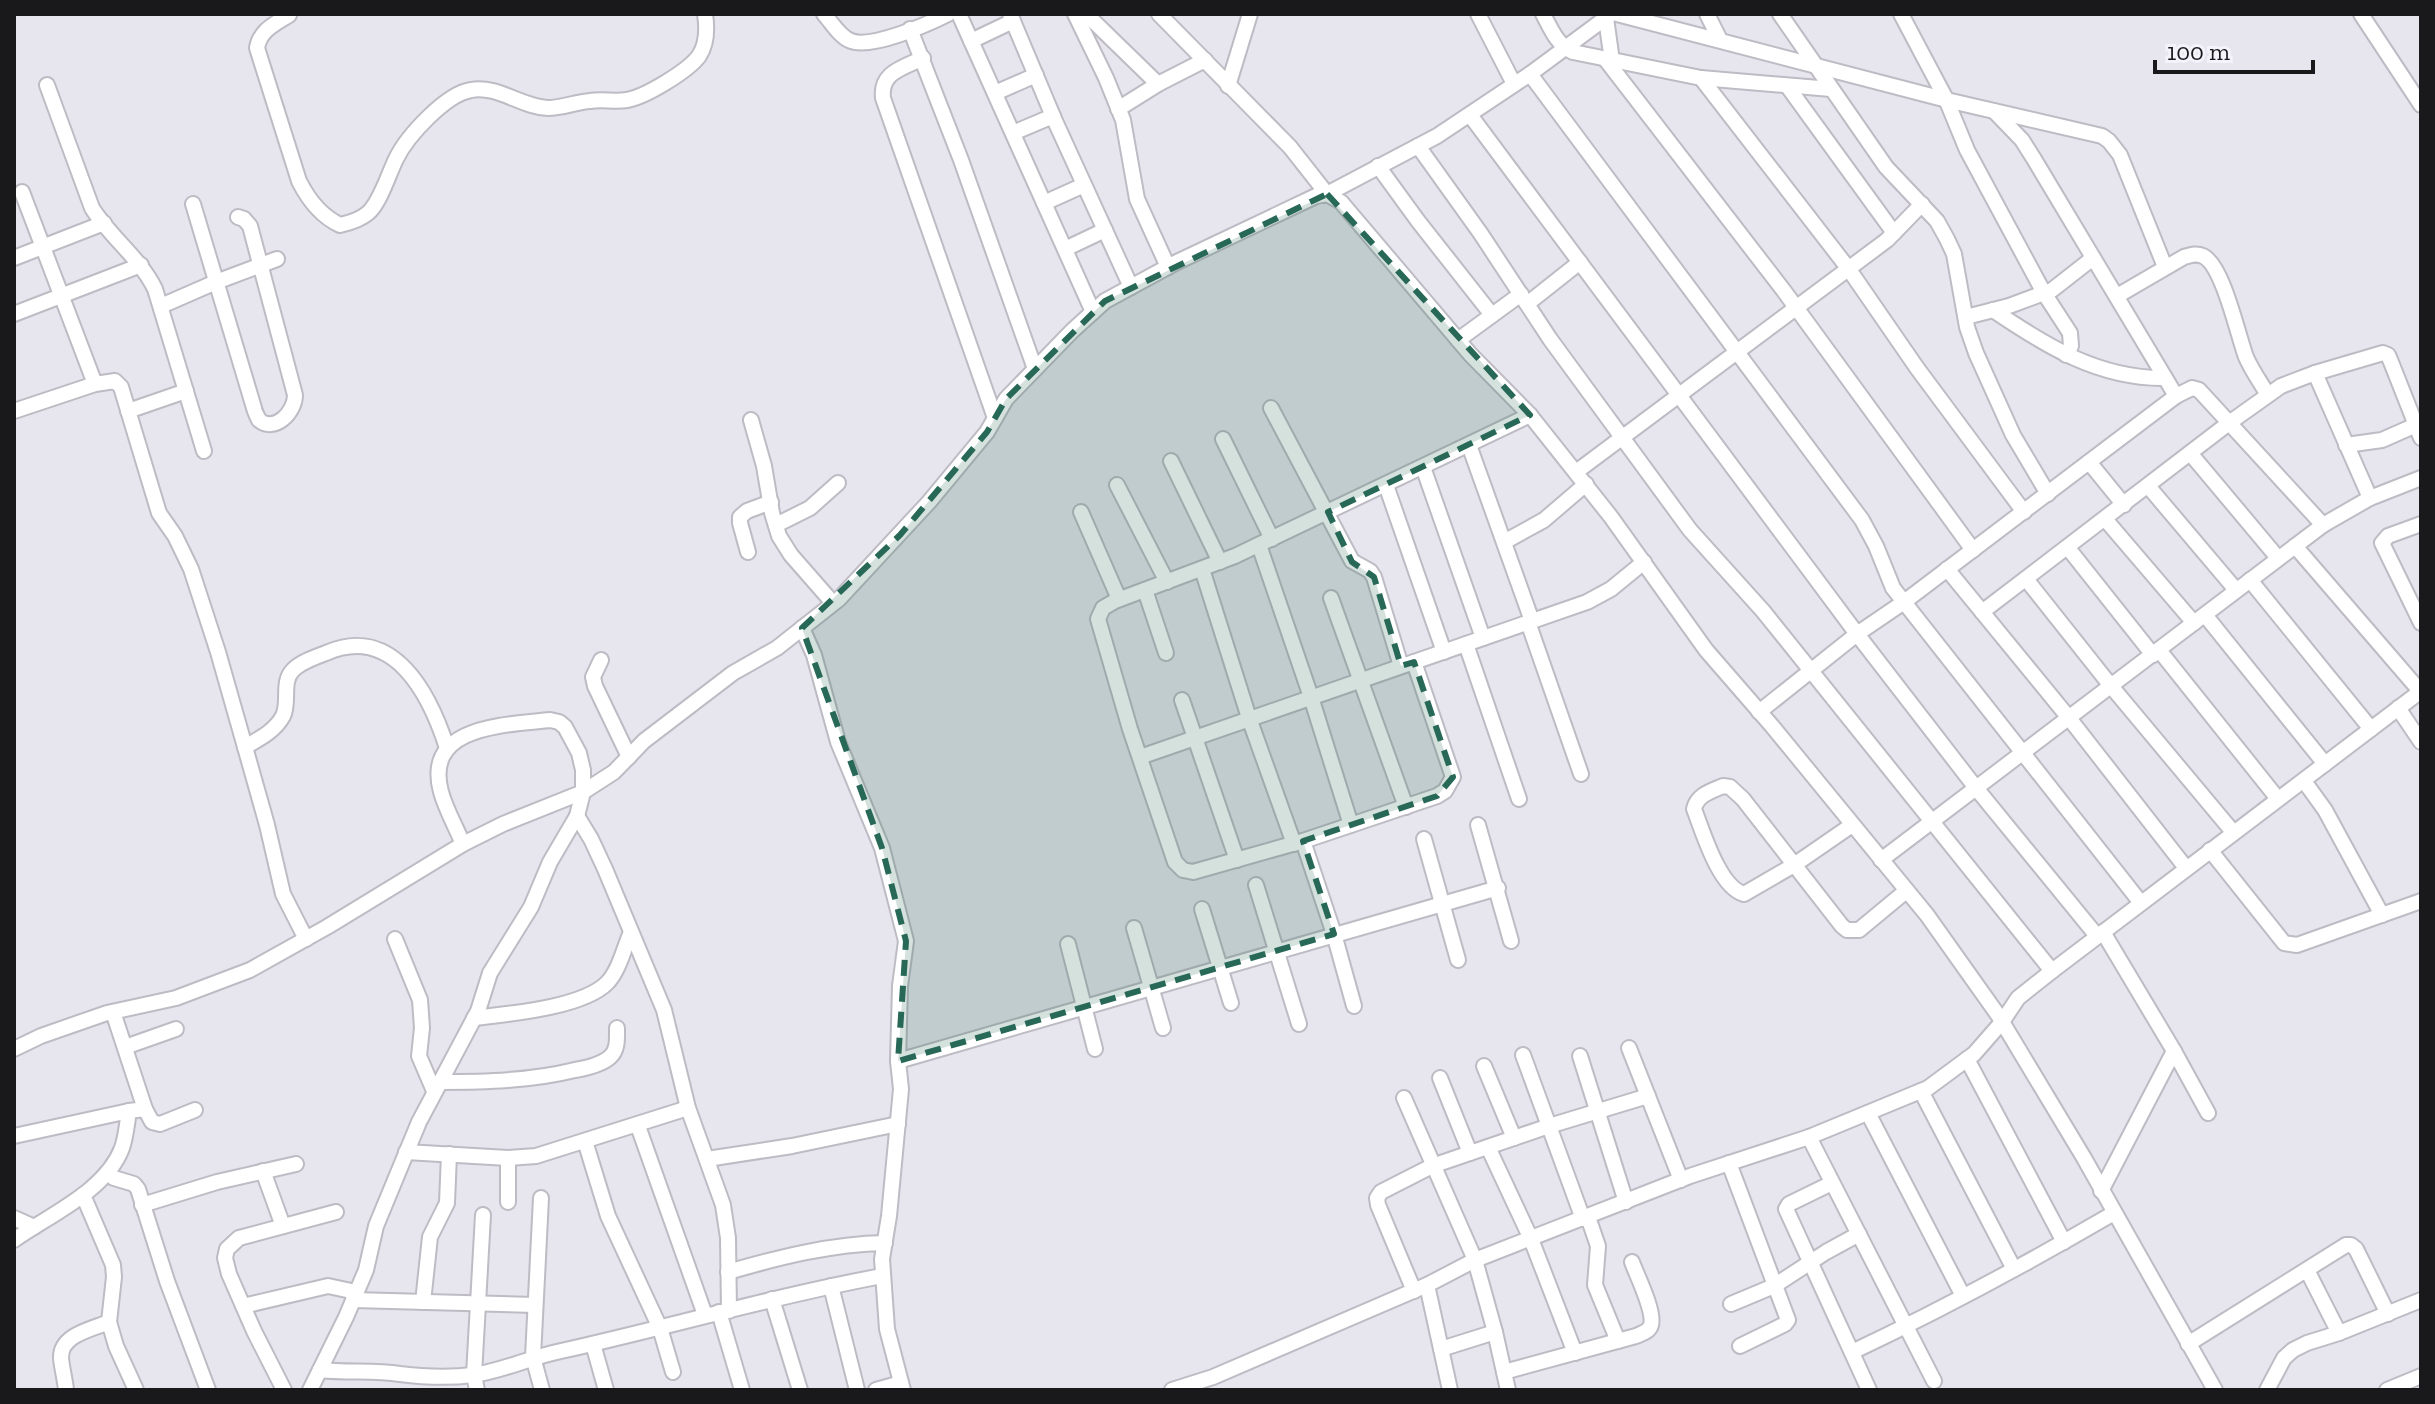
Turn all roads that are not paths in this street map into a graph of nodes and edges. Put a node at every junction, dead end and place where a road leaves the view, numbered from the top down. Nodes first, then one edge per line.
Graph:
1 (705, 14) edge
2 (824, 14) edge
3 (948, 14) edge
4 (959, 14) edge
5 (1075, 14) edge
6 (1086, 14) edge
7 (1159, 14) edge
8 (1250, 14) edge
9 (1478, 14) edge
10 (1543, 14) edge
11 (1707, 14) edge
12 (1780, 14) edge
13 (1901, 14) edge
14 (2361, 14) edge
15 (289, 15) edge
16 (1611, 15) edge
17 (1011, 18) edge
18 (910, 29) junction
19 (1720, 40) junction
20 (971, 41) junction
21 (1564, 48) junction
22 (923, 58) junction
23 (1205, 60) junction
24 (1609, 60) junction
25 (1817, 66) junction
26 (1530, 74) junction
27 (1036, 75) junction
28 (1701, 78) junction
29 (1158, 84) junction
30 (1514, 84) junction
31 (47, 85) dead end
32 (1228, 86) junction
33 (1788, 87) junction
34 (1831, 89) junction
35 (995, 93) junction
36 (1946, 99) junction
37 (2421, 105) edge
38 (1118, 109) junction
39 (1994, 111) junction
40 (1470, 115) junction
41 (1053, 116) junction
42 (1013, 133) junction
43 (1418, 146) junction
44 (1378, 166) junction
45 (1084, 185) junction
46 (22, 192) dead end
47 (1327, 194) junction
48 (1044, 203) junction
49 (193, 204) dead end
50 (1922, 204) junction
51 (238, 217) dead end
52 (104, 223) junction
53 (1105, 230) junction
54 (1894, 233) junction
55 (43, 247) junction
56 (1065, 249) junction
57 (14, 258) edge
58 (2093, 258) junction
59 (277, 259) dead end
60 (1580, 262) junction
61 (141, 265) junction
62 (261, 265) junction
63 (1168, 267) junction
64 (2165, 267) junction
65 (1848, 268) junction
66 (216, 282) junction
67 (1131, 287) junction
68 (2044, 293) junction
69 (63, 295) junction
70 (2117, 296) junction
71 (1524, 299) junction
72 (161, 306) junction
73 (1796, 308) junction
74 (1993, 310) junction
75 (1093, 312) junction
76 (14, 314) edge
77 (1492, 315) junction
78 (1966, 317) junction
79 (1458, 340) junction
80 (1736, 353) junction
81 (2066, 355) junction
82 (1035, 369) junction
83 (2315, 373) junction
84 (2165, 378) junction
85 (95, 384) junction
86 (186, 391) junction
87 (2268, 395) junction
88 (1680, 396) junction
89 (2176, 396) junction
90 (1271, 408) dead end
91 (14, 411) edge
92 (128, 411) junction
93 (1530, 415) junction
94 (995, 418) junction
95 (751, 420) dead end
96 (2229, 423) junction
97 (2418, 432) edge
98 (1623, 438) junction
99 (1223, 439) dead end
100 (1469, 445) junction
101 (2346, 445) junction
102 (204, 451) dead end
103 (2190, 453) junction
104 (1171, 461) dead end
105 (2089, 462) junction
106 (1423, 467) junction
107 (1581, 478) junction
108 (2421, 478) edge
109 (838, 483) dead end
110 (1117, 485) dead end
111 (1386, 485) junction
112 (2148, 486) junction
113 (2048, 494) junction
114 (2370, 498) junction
115 (771, 502) junction
116 (2124, 505) junction
117 (1081, 512) dead end
118 (1328, 512) junction
119 (2024, 512) junction
120 (2105, 519) junction
121 (776, 525) junction
122 (2323, 525) junction
123 (2420, 527) edge
124 (1265, 542) junction
125 (1504, 542) junction
126 (2295, 546) junction
127 (2068, 548) junction
128 (1973, 550) junction
129 (748, 552) dead end
130 (2278, 558) junction
131 (1220, 562) junction
132 (1644, 562) junction
133 (1202, 569) junction
134 (1947, 569) junction
135 (2026, 579) junction
136 (2250, 580) junction
137 (1167, 582) junction
138 (1145, 590) junction
139 (2236, 590) junction
140 (1331, 598) dead end
141 (1119, 599) junction
142 (1904, 602) junction
143 (833, 603) junction
144 (1982, 612) junction
145 (2200, 619) junction
146 (1530, 622) junction
147 (2421, 623) edge
148 (802, 628) junction
149 (1857, 634) junction
150 (1483, 638) junction
151 (1466, 644) junction
152 (1444, 652) junction
153 (2156, 652) junction
154 (1166, 653) dead end
155 (601, 660) dead end
156 (1408, 664) junction
157 (1811, 671) junction
158 (1360, 681) junction
159 (2111, 686) junction
160 (2420, 691) edge
161 (1311, 697) junction
162 (1182, 700) dead end
163 (2398, 708) junction
164 (1759, 712) junction
165 (1249, 718) junction
166 (2069, 718) junction
167 (2371, 729) junction
168 (1194, 736) junction
169 (2421, 742) edge
170 (245, 747) junction
171 (447, 748) junction
172 (2022, 754) junction
173 (629, 757) junction
174 (1140, 757) junction
175 (2325, 764) junction
176 (1581, 774) dead end
177 (2304, 781) junction
178 (1976, 788) junction
179 (583, 792) junction
180 (1519, 799) dead end
181 (2278, 799) junction
182 (1406, 807) junction
183 (577, 816) junction
184 (1932, 822) junction
185 (1351, 825) junction
186 (1478, 825) dead end
187 (1852, 825) junction
188 (2233, 832) junction
189 (1424, 839) dead end
190 (1298, 843) junction
191 (463, 844) junction
192 (2210, 850) junction
193 (1237, 860) junction
194 (1881, 860) junction
195 (1794, 865) junction
196 (2186, 868) junction
197 (1256, 885) dead end
198 (1498, 888) junction
199 (1906, 891) junction
200 (2421, 901) edge
201 (1443, 903) junction
202 (2141, 903) junction
203 (1202, 909) dead end
204 (2382, 915) junction
205 (1134, 928) dead end
206 (631, 932) junction
207 (1334, 934) junction
208 (2100, 934) junction
209 (306, 939) junction
210 (395, 939) dead end
211 (1511, 941) dead end
212 (1068, 944) dead end
213 (1277, 951) junction
214 (1458, 960) dead end
215 (1221, 967) junction
216 (2052, 971) junction
217 (1152, 988) junction
218 (1231, 1003) dead end
219 (1354, 1006) dead end
220 (1086, 1007) junction
221 (113, 1012) junction
222 (474, 1018) junction
223 (2002, 1022) junction
224 (1299, 1024) dead end
225 (617, 1028) dead end
226 (1163, 1028) dead end
227 (176, 1029) dead end
228 (125, 1047) junction
229 (1629, 1048) dead end
230 (14, 1049) edge
231 (1095, 1049) dead end
232 (2174, 1051) junction
233 (1523, 1055) dead end
234 (1580, 1056) dead end
235 (1967, 1059) junction
236 (898, 1061) junction
237 (1484, 1066) dead end
238 (1440, 1078) dead end
239 (436, 1087) junction
240 (1921, 1091) junction
241 (1648, 1096) junction
242 (1404, 1098) dead end
243 (688, 1108) junction
244 (145, 1109) junction
245 (195, 1110) dead end
246 (129, 1111) junction
247 (1596, 1112) junction
248 (1868, 1113) junction
249 (2208, 1113) dead end
250 (898, 1124) junction
251 (638, 1126) junction
252 (1549, 1126) junction
253 (14, 1136) edge
254 (1809, 1137) junction
255 (1514, 1138) junction
256 (585, 1141) junction
257 (1488, 1147) junction
258 (406, 1152) junction
259 (1470, 1153) junction
260 (449, 1154) junction
261 (508, 1158) junction
262 (707, 1159) junction
263 (1729, 1163) junction
264 (296, 1164) dead end
265 (1432, 1166) junction
266 (263, 1171) junction
267 (108, 1173) junction
268 (1681, 1180) junction
269 (1832, 1183) junction
270 (2101, 1191) junction
271 (83, 1195) junction
272 (541, 1198) dead end
273 (508, 1202) dead end
274 (1626, 1202) junction
275 (142, 1205) junction
276 (336, 1212) dead end
277 (2114, 1213) junction
278 (483, 1215) dead end
279 (14, 1218) edge
280 (1586, 1218) junction
281 (283, 1226) junction
282 (34, 1227) junction
283 (1859, 1234) junction
284 (1531, 1239) junction
285 (14, 1240) edge
286 (2064, 1242) junction
287 (885, 1243) junction
288 (1475, 1260) junction
289 (1632, 1262) dead end
290 (1811, 1263) junction
291 (2014, 1269) junction
292 (2307, 1270) junction
293 (728, 1272) junction
294 (882, 1276) junction
295 (831, 1286) junction
296 (1774, 1286) junction
297 (1420, 1288) junction
298 (354, 1296) junction
299 (1963, 1296) junction
300 (772, 1299) junction
301 (2421, 1300) edge
302 (423, 1302) junction
303 (479, 1303) junction
304 (1731, 1304) dead end
305 (535, 1305) junction
306 (243, 1306) junction
307 (718, 1313) junction
308 (2388, 1314) junction
309 (109, 1322) junction
310 (1906, 1326) junction
311 (660, 1328) junction
312 (1495, 1332) junction
313 (2339, 1333) junction
314 (1618, 1341) junction
315 (593, 1344) junction
316 (2188, 1344) junction
317 (1740, 1346) dead end
318 (1441, 1349) junction
319 (1852, 1352) junction
320 (1575, 1353) junction
321 (533, 1357) junction
322 (320, 1370) junction
323 (673, 1372) dead end
324 (1504, 1372) junction
325 (399, 1374) junction
326 (2421, 1376) edge
327 (1934, 1381) dead end
328 (475, 1382) edge
329 (902, 1386) edge
330 (66, 1390) edge
331 (136, 1390) edge
332 (208, 1390) edge
333 (284, 1390) edge
334 (310, 1390) edge
335 (405, 1390) edge
336 (542, 1390) edge
337 (606, 1390) edge
338 (742, 1390) edge
339 (800, 1390) edge
340 (857, 1390) edge
341 (876, 1390) edge
342 (1172, 1390) edge
343 (1450, 1390) edge
344 (1508, 1390) edge
345 (1869, 1390) edge
346 (2215, 1390) edge
347 (2267, 1390) edge
348 (2387, 1390) edge

1 - 15 street
2 - 18 street
3 - 18 street
4 - 20 street
5 - 38 street
6 - 29 street
7 - 23 street
8 - 32 street
9 - 30 street
10 - 21 street
11 - 19 street
12 - 25 street
13 - 36 street
14 - 37 street
16 - 19 street
16 - 21 street
16 - 24 street
17 - 20 street
17 - 27 street
18 - 22 street
19 - 25 street
20 - 35 street
21 - 24 street
21 - 26 street
22 - 82 street
22 - 94 street
23 - 29 street
23 - 32 street
24 - 28 street
24 - 73 street
25 - 34 street
25 - 36 street
26 - 30 street
26 - 80 street
27 - 35 street
27 - 41 street
28 - 33 street
28 - 65 street
29 - 38 street
30 - 40 street
31 - 52 street
32 - 47 street
33 - 34 street
33 - 54 street
34 - 50 street
35 - 42 street
36 - 39 street
36 - 68 street
38 - 63 street
39 - 58 street
39 - 64 street
40 - 43 street
40 - 60 street
41 - 42 street
41 - 45 street
42 - 48 street
43 - 44 street
43 - 71 street
44 - 47 street
44 - 77 street
45 - 48 street
45 - 53 street
46 - 55 street
47 - 63 street
47 - 79 street
48 - 56 street
49 - 66 street
50 - 54 street
50 - 78 street
51 - 62 street
52 - 55 street
52 - 61 street
53 - 56 street
53 - 67 street
54 - 65 street
55 - 57 street
55 - 69 street
56 - 75 street
58 - 68 street
58 - 70 street
59 - 62 street
60 - 71 street
60 - 88 street
61 - 69 street
61 - 72 street
62 - 66 street
62 - 66 street
63 - 67 street
64 - 70 street
64 - 87 street
65 - 73 street
65 - 119 street
66 - 72 street
67 - 75 street
68 - 74 street
68 - 81 street
69 - 76 street
69 - 85 street
70 - 84 street
71 - 77 street
71 - 98 street
72 - 86 street
73 - 80 street
73 - 128 street
74 - 78 street
74 - 81 street
75 - 82 street
77 - 79 street
78 - 113 street
79 - 93 street
80 - 88 street
80 - 142 street
81 - 84 street
82 - 94 street
83 - 87 street
83 - 97 street
83 - 101 street
84 - 89 street
85 - 91 street
85 - 92 street
86 - 92 street
86 - 102 street
87 - 96 street
88 - 98 street
88 - 149 street
89 - 96 street
89 - 105 street
90 - 118 street
92 - 170 street
93 - 100 street
93 - 107 street
94 - 143 street
95 - 115 street
96 - 103 street
96 - 122 street
97 - 101 street
98 - 107 street
98 - 157 street
99 - 124 street
100 - 106 street
100 - 125 street
101 - 114 street
103 - 112 street
103 - 130 street
104 - 131 street
105 - 113 street
105 - 116 street
106 - 111 street
106 - 150 street
107 - 125 street
107 - 132 street
108 - 114 street
109 - 121 street
110 - 137 street
111 - 118 street
111 - 152 street
112 - 116 street
112 - 139 street
113 - 119 street
114 - 122 street
115 - 121 street
115 - 129 street
116 - 120 street
117 - 141 street
118 - 124 street
118 - 156 street
119 - 128 street
120 - 127 street
120 - 145 street
121 - 143 street
122 - 126 street
123 - 147 street
124 - 131 street
124 - 161 street
125 - 146 street
126 - 130 street
126 - 160 street
127 - 135 street
127 - 153 street
128 - 134 street
130 - 136 street
131 - 133 street
132 - 146 street
132 - 164 street
133 - 137 street
133 - 165 street
134 - 142 street
134 - 144 street
135 - 144 street
135 - 159 street
136 - 139 street
136 - 167 street
137 - 138 street
138 - 141 street
138 - 154 street
139 - 145 street
140 - 158 street
141 - 174 street
142 - 149 street
142 - 172 street
143 - 148 street
144 - 166 street
145 - 153 street
145 - 175 street
146 - 150 street
146 - 176 street
148 - 173 street
148 - 236 street
149 - 157 street
149 - 178 street
150 - 151 street
151 - 152 street
151 - 180 street
152 - 156 street
153 - 159 street
153 - 181 street
155 - 173 street
156 - 158 street
156 - 182 street
157 - 164 street
157 - 184 street
158 - 161 street
158 - 182 street
159 - 166 street
159 - 188 street
160 - 163 street
161 - 165 street
161 - 185 street
162 - 168 street
163 - 167 street
163 - 169 street
164 - 187 street
165 - 168 street
165 - 190 street
166 - 172 street
166 - 196 street
167 - 175 street
168 - 174 street
168 - 193 street
170 - 171 street
170 - 209 street
171 - 179 street
171 - 191 street
172 - 178 street
172 - 202 street
173 - 179 street
174 - 193 street
175 - 177 street
177 - 181 street
177 - 204 street
178 - 184 street
178 - 208 street
179 - 183 street
179 - 191 street
181 - 188 street
182 - 185 street
183 - 206 street
183 - 222 street
184 - 194 street
184 - 216 street
185 - 190 street
186 - 198 street
187 - 194 street
187 - 195 street
188 - 192 street
189 - 201 street
190 - 193 street
190 - 207 street
191 - 209 street
192 - 196 street
192 - 204 street
194 - 199 street
195 - 195 street
195 - 199 street
196 - 202 street
197 - 213 street
198 - 201 street
198 - 211 street
199 - 223 street
200 - 204 street
201 - 207 street
201 - 214 street
202 - 208 street
203 - 215 street
205 - 217 street
206 - 222 street
206 - 243 street
207 - 213 street
207 - 219 street
208 - 216 street
208 - 232 street
209 - 221 street
210 - 239 street
212 - 220 street
213 - 215 street
213 - 224 street
215 - 217 street
215 - 218 street
216 - 223 street
217 - 220 street
217 - 226 street
220 - 231 street
220 - 236 street
221 - 228 street
221 - 230 street
222 - 239 street
223 - 235 street
223 - 270 street
225 - 239 street
227 - 228 street
228 - 244 street
229 - 241 street
232 - 249 street
232 - 270 street
233 - 252 street
234 - 247 street
235 - 240 street
235 - 286 street
236 - 250 street
237 - 255 street
238 - 259 street
239 - 258 street
240 - 248 street
240 - 291 street
241 - 247 street
241 - 268 street
242 - 265 street
243 - 251 street
243 - 262 street
244 - 245 street
244 - 246 street
246 - 253 street
246 - 267 street
247 - 252 street
247 - 274 street
248 - 254 street
248 - 299 street
250 - 262 street
250 - 287 street
251 - 256 street
251 - 307 street
252 - 255 street
252 - 280 street
254 - 263 street
254 - 269 street
255 - 257 street
256 - 261 street
256 - 311 street
257 - 259 street
257 - 284 street
258 - 260 street
258 - 298 street
259 - 265 street
260 - 261 street
260 - 302 street
261 - 273 street
262 - 293 street
263 - 268 street
263 - 296 street
264 - 266 street
265 - 288 street
265 - 297 street
266 - 275 street
266 - 281 street
267 - 271 street
267 - 275 street
268 - 274 street
269 - 283 street
269 - 290 street
270 - 277 street
271 - 282 street
271 - 309 street
272 - 305 street
274 - 280 street
275 - 332 street
276 - 281 street
277 - 286 street
277 - 316 street
278 - 303 street
279 - 282 street
280 - 284 street
280 - 314 street
281 - 306 street
282 - 285 street
283 - 290 street
283 - 310 street
284 - 288 street
284 - 320 street
286 - 291 street
287 - 293 street
287 - 294 street
288 - 297 street
288 - 312 street
289 - 314 street
290 - 296 street
290 - 319 street
291 - 299 street
292 - 308 street
292 - 313 street
292 - 316 street
293 - 307 street
294 - 295 street
294 - 329 street
295 - 300 street
295 - 340 street
296 - 304 street
296 - 317 street
297 - 318 street
297 - 342 street
298 - 302 street
298 - 306 street
298 - 322 street
299 - 310 street
300 - 307 street
300 - 339 street
301 - 308 street
302 - 303 street
303 - 305 street
303 - 328 street
305 - 321 street
306 - 333 street
307 - 311 street
307 - 338 street
308 - 313 street
309 - 330 street
309 - 331 street
310 - 319 street
310 - 327 street
311 - 315 street
311 - 323 street
312 - 318 street
312 - 324 street
313 - 347 street
314 - 320 street
315 - 321 street
315 - 337 street
316 - 346 street
318 - 343 street
319 - 345 street
320 - 324 street
321 - 328 street
321 - 336 street
322 - 325 street
322 - 334 street
324 - 344 street
325 - 328 street
325 - 335 street
326 - 348 street
329 - 341 street

